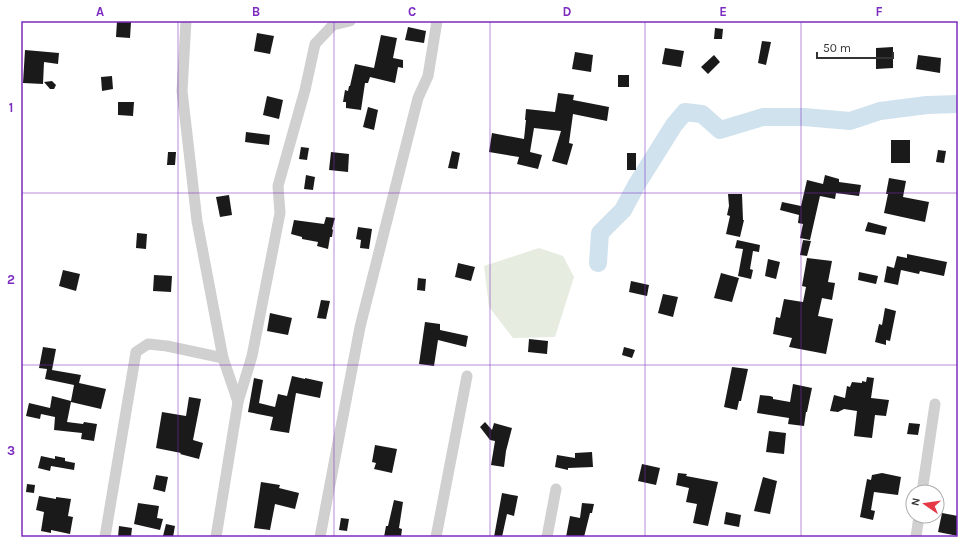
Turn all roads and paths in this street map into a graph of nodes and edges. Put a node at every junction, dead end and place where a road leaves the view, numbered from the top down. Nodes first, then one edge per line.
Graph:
1 (186, 21) edge
2 (350, 21) edge
3 (438, 21) edge
4 (223, 358) junction
5 (467, 376) dead end
6 (238, 402) junction
7 (935, 404) dead end
8 (923, 484) edge
9 (556, 489) dead end
10 (918, 524) edge
11 (105, 537) edge
12 (216, 537) edge
13 (320, 537) edge
14 (436, 537) edge
15 (547, 537) edge
16 (916, 537) edge

1 - 4 street
2 - 6 street
3 - 13 street
4 - 6 street
4 - 11 street
5 - 14 street
6 - 12 street
7 - 8 street
9 - 15 street
10 - 16 street

